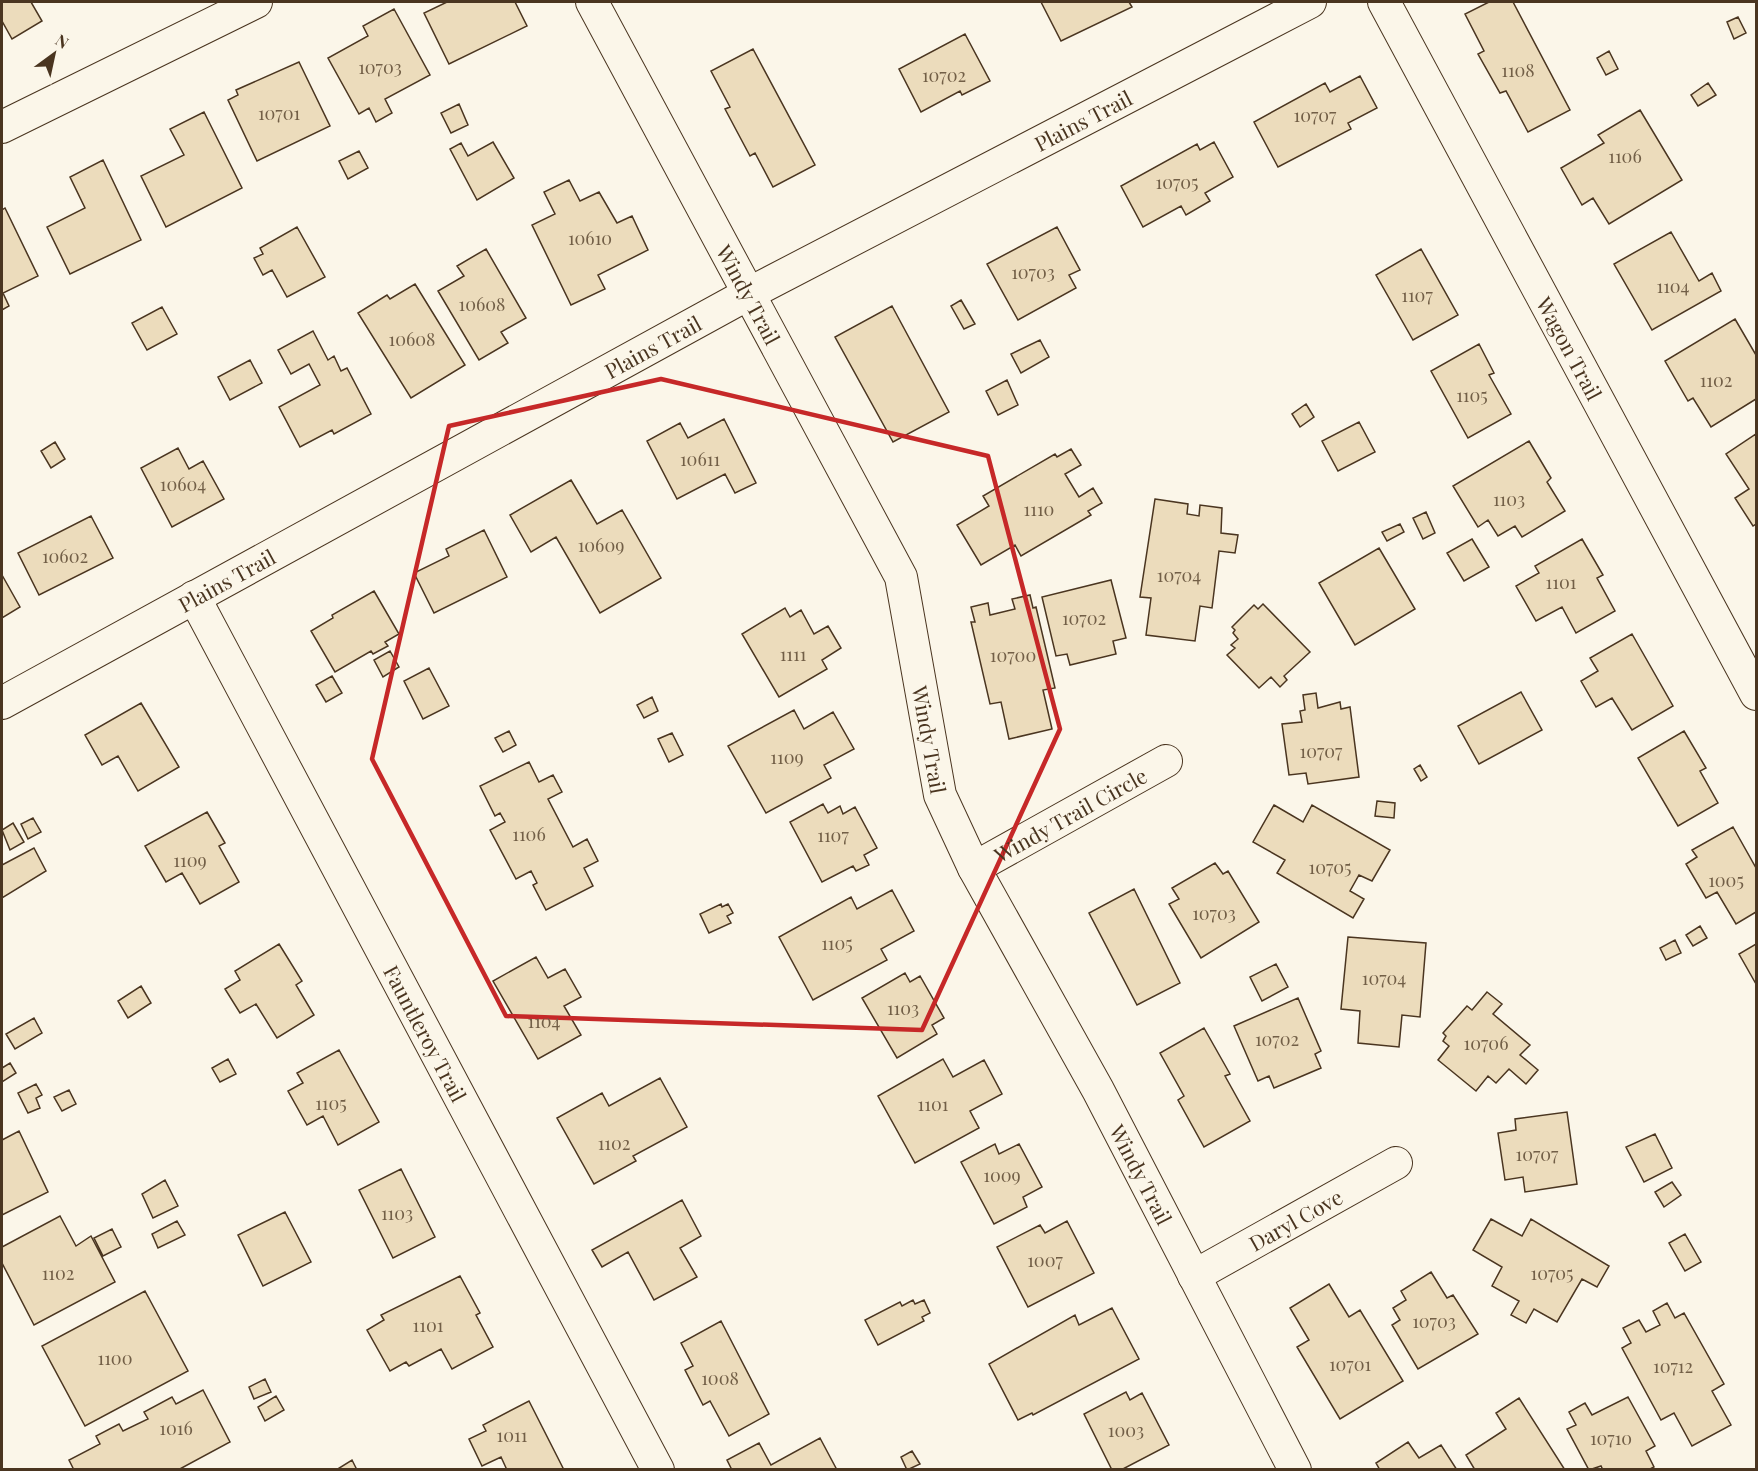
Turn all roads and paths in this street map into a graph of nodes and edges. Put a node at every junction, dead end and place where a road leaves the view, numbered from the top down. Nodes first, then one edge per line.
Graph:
1 (256, 2) edge
2 (592, 2) edge
3 (1310, 2) edge
4 (1384, 2) edge
5 (2, 127) edge
6 (748, 294) junction
7 (194, 597) junction
8 (1756, 694) edge
9 (2, 703) edge
10 (1166, 761) dead end
11 (974, 868) junction
12 (1396, 1163) dead end
13 (1194, 1276) junction
14 (658, 1470) edge
15 (1295, 1470) edge

1 - 5 street
2 - 6 street, Windy Trail
3 - 6 street, Plains Trail
4 - 8 street, Wagon Trail
6 - 7 street, Plains Trail
6 - 11 street, Windy Trail
7 - 9 street, Plains Trail
7 - 14 street, Fauntleroy Trail
10 - 11 street, Windy Trail Circle
11 - 13 street, Windy Trail
12 - 13 street, Daryl Cove
13 - 15 street, Windy Trail

